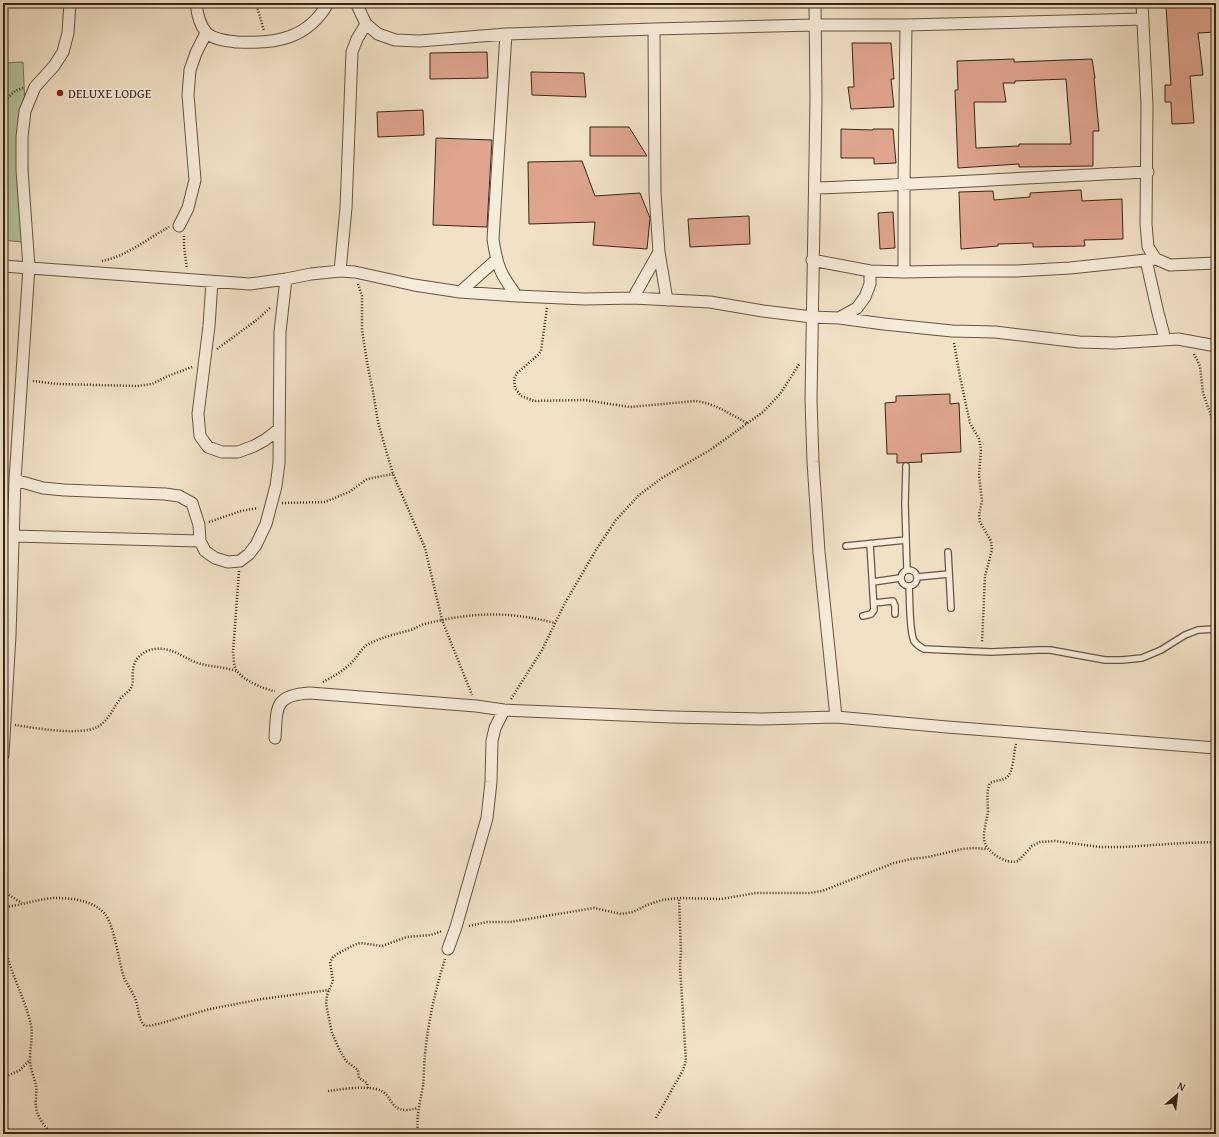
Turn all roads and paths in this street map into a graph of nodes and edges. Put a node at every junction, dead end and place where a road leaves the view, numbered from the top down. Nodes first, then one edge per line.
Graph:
1 (70, 3) edge
2 (196, 3) edge
3 (256, 3) edge
4 (328, 3) edge
5 (358, 3) edge
6 (815, 3) edge
7 (1142, 3) edge
8 (1143, 19) junction
9 (366, 24) junction
10 (815, 24) junction
11 (906, 25) junction
12 (654, 29) junction
13 (206, 33) junction
14 (506, 34) junction
15 (267, 42) junction
16 (35, 87) junction
17 (3, 102) edge
18 (1148, 172) junction
19 (904, 185) junction
20 (815, 188) junction
21 (179, 226) junction
22 (659, 252) junction
23 (496, 260) junction
24 (812, 260) junction
25 (1151, 260) junction
26 (100, 261) dead end
27 (1216, 263) edge
28 (3, 266) edge
29 (29, 267) junction
30 (340, 271) junction
31 (870, 271) junction
32 (355, 272) junction
33 (904, 272) junction
34 (286, 279) junction
35 (191, 280) junction
36 (212, 282) junction
37 (460, 292) junction
38 (517, 296) junction
39 (284, 297) junction
40 (549, 297) junction
41 (633, 298) junction
42 (667, 300) junction
43 (812, 317) junction
44 (839, 318) junction
45 (952, 331) junction
46 (1165, 339) junction
47 (1216, 346) edge
48 (813, 349) junction
49 (1193, 352) dead end
50 (204, 358) junction
51 (22, 380) junction
52 (747, 423) junction
53 (279, 429) junction
54 (1216, 430) edge
55 (906, 466) dead end
56 (393, 474) junction
57 (15, 480) junction
58 (271, 505) junction
59 (199, 525) junction
60 (13, 536) junction
61 (906, 540) junction
62 (200, 541) junction
63 (870, 544) junction
64 (846, 546) dead end
65 (948, 552) dead end
66 (240, 561) junction
67 (907, 570) junction
68 (949, 574) junction
69 (917, 577) junction
70 (900, 578) junction
71 (872, 582) junction
72 (909, 586) junction
73 (874, 603) junction
74 (951, 608) dead end
75 (895, 614) dead end
76 (863, 616) dead end
77 (442, 620) junction
78 (555, 623) junction
79 (1216, 629) edge
80 (7, 635) edge
81 (981, 652) junction
82 (237, 671) junction
83 (276, 691) dead end
84 (310, 693) junction
85 (476, 706) junction
86 (504, 710) junction
87 (836, 717) junction
88 (5, 724) junction
89 (1022, 733) junction
90 (275, 738) dead end
91 (1216, 748) edge
92 (3, 755) edge
93 (1216, 842) edge
94 (987, 849) junction
95 (3, 888) edge
96 (679, 898) junction
97 (22, 903) junction
98 (3, 907) edge
99 (456, 927) junction
100 (3, 935) edge
101 (448, 949) joint
102 (329, 990) junction
103 (30, 1060) junction
104 (3, 1078) edge
105 (368, 1088) junction
106 (328, 1091) dead end
107 (418, 1108) junction
108 (656, 1118) dead end
109 (51, 1134) edge
110 (418, 1134) edge

1 - 16 street
2 - 13 street
3 - 15 path
4 - 15 street
5 - 9 street
6 - 10 street
7 - 8 street
8 - 11 street
8 - 18 street
9 - 14 street
9 - 30 street
10 - 11 street
10 - 12 street
10 - 20 street
11 - 19 street
12 - 14 street
12 - 22 street
13 - 15 street
13 - 21 street
14 - 23 street
16 - 17 path
16 - 29 street
18 - 19 street
18 - 25 street
19 - 20 street
19 - 33 street
20 - 24 street
21 - 26 path
21 - 35 path
22 - 41 street
22 - 42 street
23 - 37 street
23 - 38 street
24 - 31 street
24 - 43 street
25 - 27 street
25 - 33 street
25 - 46 street
28 - 29 street
29 - 35 street
29 - 51 street
30 - 32 street
30 - 34 street
31 - 33 street
31 - 44 street
32 - 37 street
32 - 56 path
34 - 36 street
34 - 39 street
35 - 36 street
36 - 50 street
37 - 38 street
38 - 40 street
39 - 50 path
39 - 53 street
40 - 41 street
40 - 52 path
41 - 42 street
42 - 43 street
43 - 44 street
43 - 48 street
44 - 45 street
45 - 46 street
45 - 81 path
46 - 47 street
48 - 52 path
48 - 87 street
49 - 54 path
50 - 51 path
50 - 53 street
51 - 57 street
52 - 78 path
53 - 58 street
55 - 61 lane
56 - 58 path
56 - 77 path
57 - 59 street
57 - 60 street
58 - 59 path
58 - 66 street
59 - 62 street
60 - 62 street
60 - 80 street
61 - 63 lane
61 - 67 lane
62 - 66 street
63 - 64 lane
63 - 71 lane
65 - 68 lane
66 - 82 path
67 - 69 lane
67 - 70 lane
68 - 69 lane
68 - 74 lane
69 - 72 lane
70 - 71 lane
70 - 72 lane
71 - 73 lane
72 - 81 lane
73 - 75 lane
73 - 76 lane
77 - 78 path
77 - 84 path
77 - 85 path
78 - 86 path
79 - 81 lane
80 - 88 street
82 - 83 path
82 - 88 path
84 - 85 street
84 - 90 street
85 - 86 street
86 - 87 street
86 - 99 street
87 - 89 street
88 - 92 street
89 - 91 street
89 - 94 path
93 - 94 path
94 - 96 path
95 - 97 path
96 - 99 path
96 - 108 path
97 - 98 path
97 - 102 path
99 - 101 street
99 - 102 path
100 - 103 path
101 - 107 path
102 - 105 path
103 - 104 path
103 - 109 path
105 - 106 path
105 - 107 path
107 - 110 path

